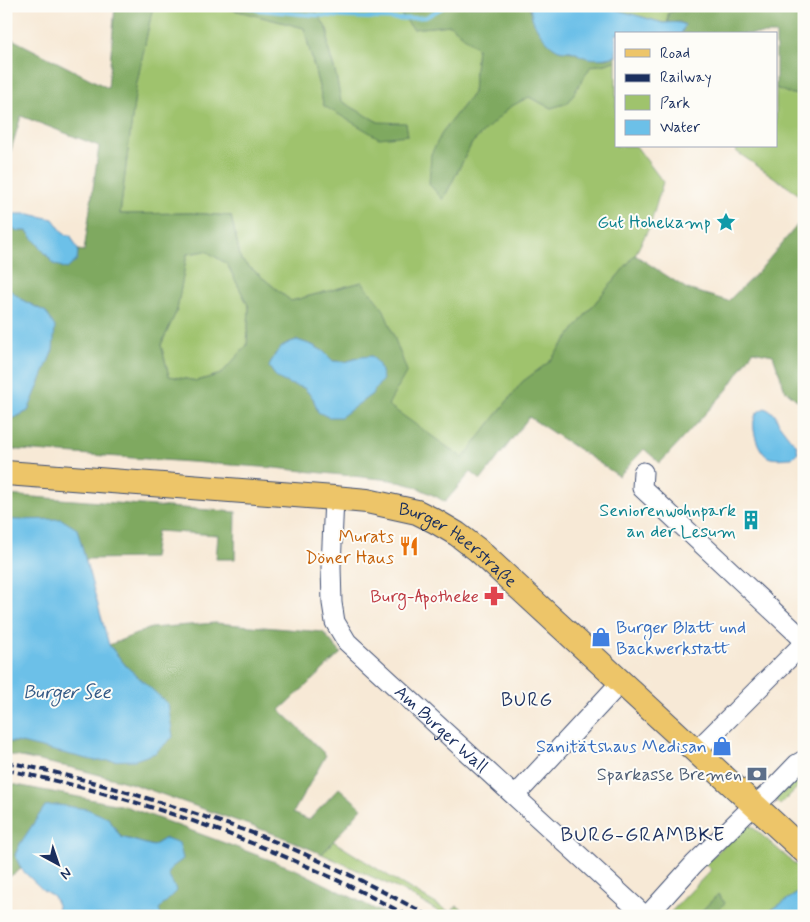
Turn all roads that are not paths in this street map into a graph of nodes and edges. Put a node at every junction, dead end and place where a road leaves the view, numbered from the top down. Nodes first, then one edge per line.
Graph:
1 (644, 472) dead end
2 (6, 473) edge
3 (334, 498) junction
4 (804, 641) edge
5 (622, 682) junction
6 (696, 751) junction
7 (804, 760) edge
8 (515, 796) junction
9 (754, 806) junction
10 (804, 851) edge
11 (646, 916) edge

1 - 4 street
2 - 3 main road, Burger Heerstraße
3 - 5 main road, Burger Heerstraße
3 - 8 street, Am Burger Wall
4 - 6 street
5 - 6 main road, Burger Heerstraße
5 - 8 street
6 - 9 main road, Burger Heerstraße
7 - 9 street
8 - 11 street, Am Burger Wall
9 - 10 main road, Burger Heerstraße
9 - 11 street

